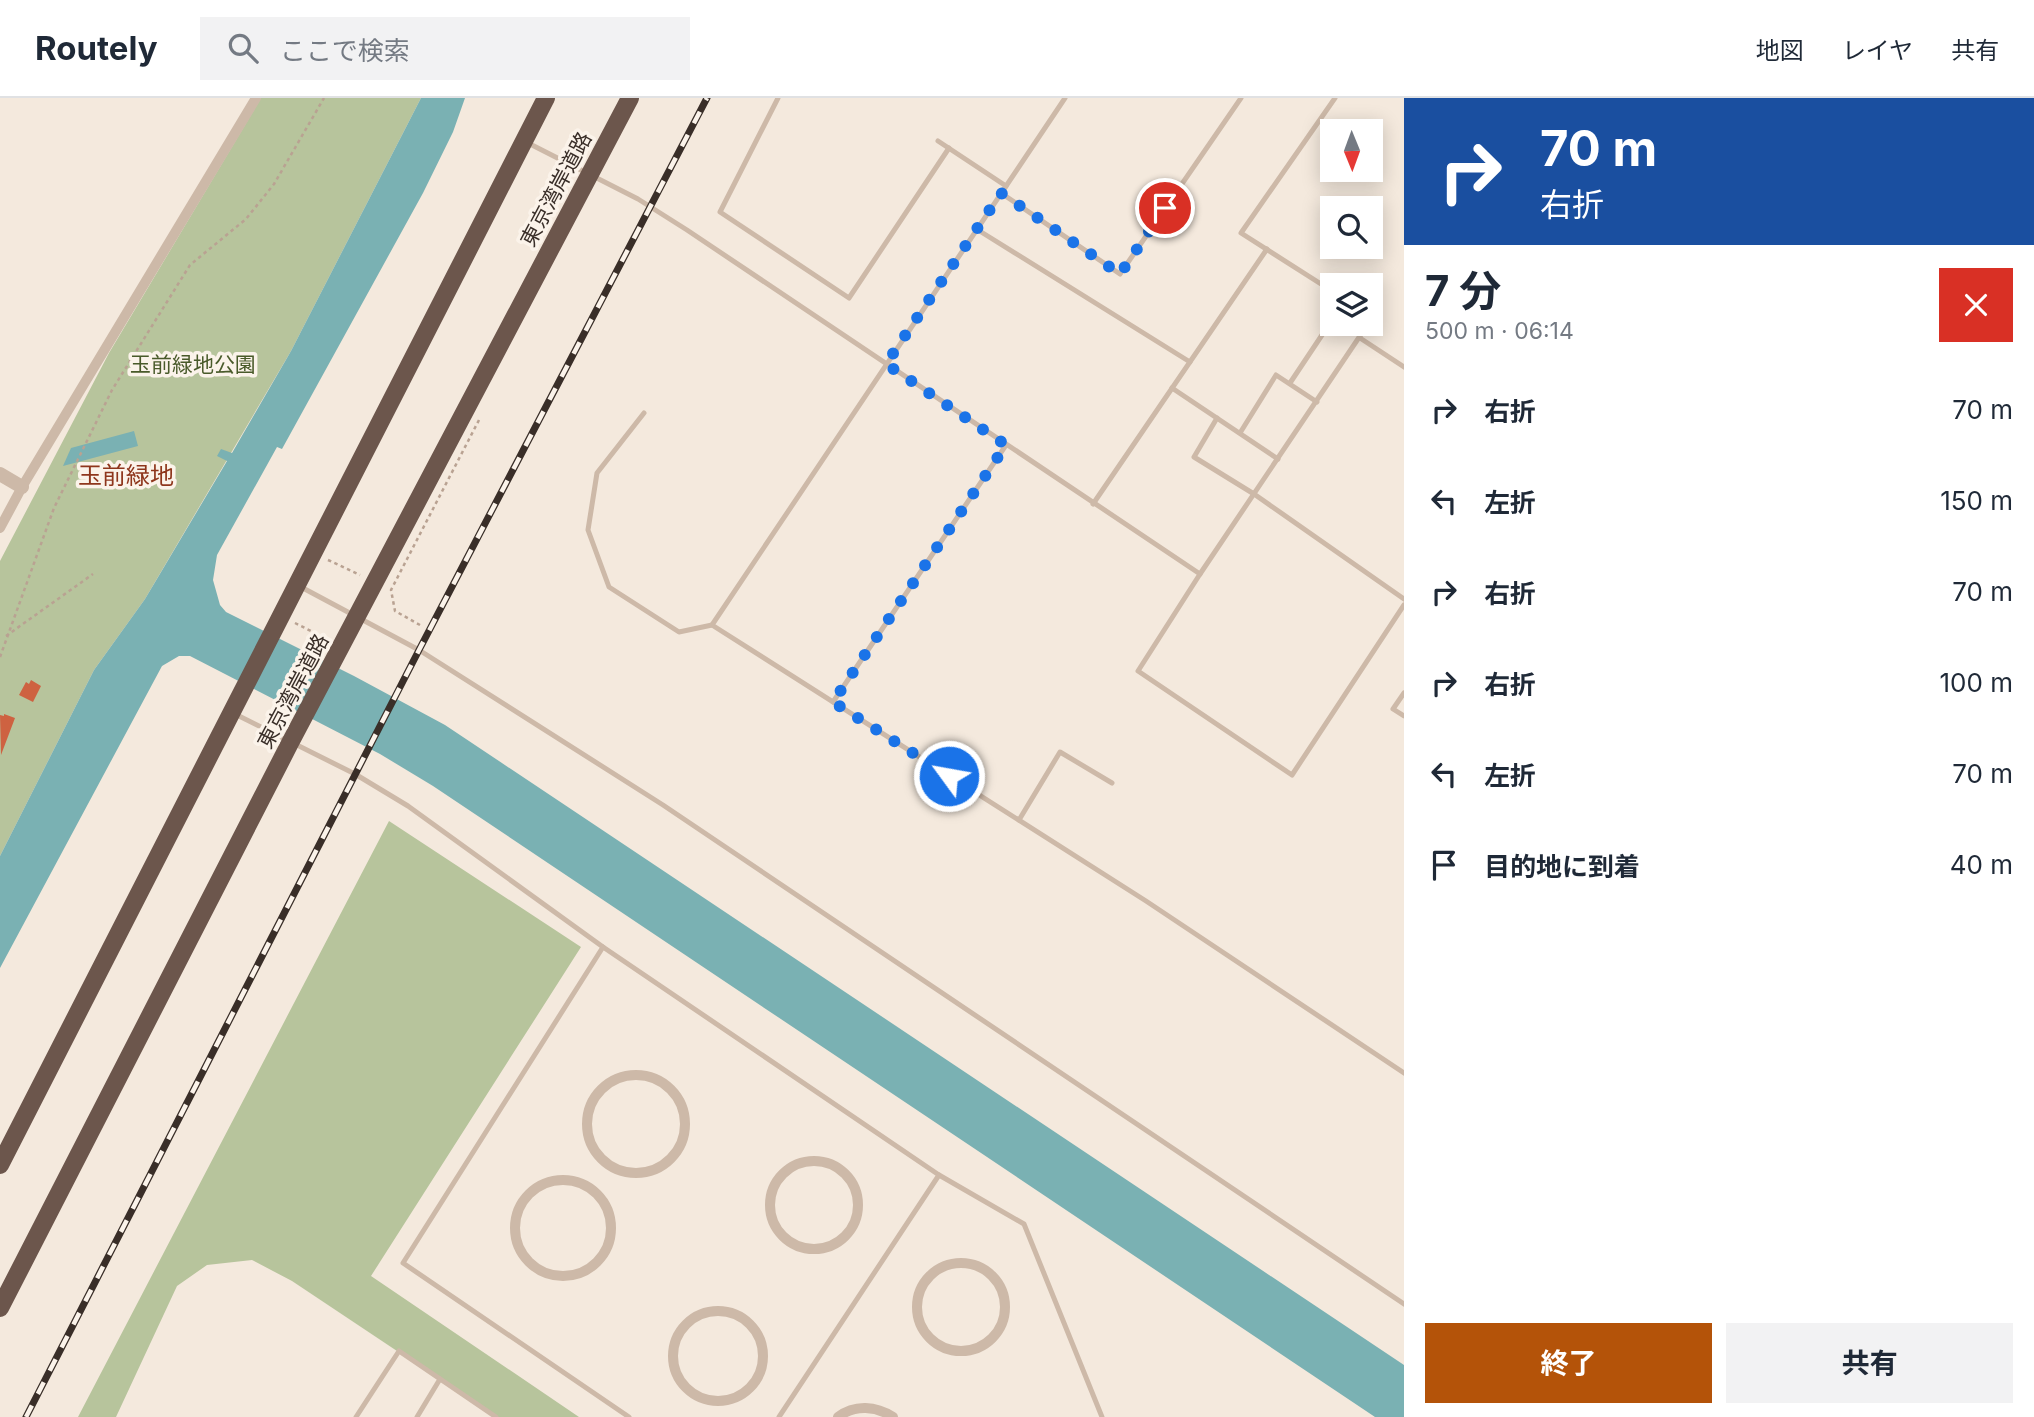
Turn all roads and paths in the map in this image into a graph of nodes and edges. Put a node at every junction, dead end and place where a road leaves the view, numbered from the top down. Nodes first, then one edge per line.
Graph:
1 (256, 98) edge
2 (324, 98) edge
3 (546, 98) edge
4 (629, 98) edge
5 (778, 98) edge
6 (1065, 98) edge
7 (1241, 98) edge
8 (1335, 98) edge
9 (523, 140) junction
10 (938, 141) dead end
11 (949, 148) junction
12 (591, 174) junction
13 (1006, 186) junction
14 (1001, 193) junction
15 (978, 230) junction
16 (1267, 250) junction
17 (1320, 283) edge
18 (1321, 336) edge
19 (1360, 338) joint
20 (1190, 362) junction
21 (886, 364) junction
22 (1404, 367) edge
23 (1290, 383) junction
24 (1172, 388) junction
25 (1317, 402) junction
26 (644, 413) dead end
27 (1217, 418) junction
28 (480, 419) dead end
29 (1240, 433) junction
30 (1006, 445) junction
31 (1278, 459) junction
32 (0, 474) edge
33 (22, 487) junction
34 (1254, 494) junction
35 (1093, 503) junction
36 (0, 528) edge
37 (314, 553) junction
38 (93, 574) dead end
39 (1200, 574) junction
40 (375, 583) junction
41 (298, 586) junction
42 (391, 590) junction
43 (1404, 599) edge
44 (1404, 605) edge
45 (282, 616) junction
46 (358, 617) junction
47 (419, 625) dead end
48 (712, 625) junction
49 (6, 636) junction
50 (342, 647) junction
51 (0, 657) edge
52 (1404, 693) edge
53 (833, 702) junction
54 (230, 712) junction
55 (1404, 716) edge
56 (290, 743) junction
57 (1112, 783) dead end
58 (1019, 820) junction
59 (603, 947) junction
60 (1404, 1073) edge
61 (0, 1164) edge
62 (653, 1172) joint
63 (939, 1175) junction
64 (832, 1245) joint
65 (578, 1275) joint
66 (1404, 1304) edge
67 (0, 1308) edge
68 (988, 1343) joint
69 (440, 1379) junction
70 (738, 1397) joint
71 (356, 1417) edge
72 (417, 1417) edge
73 (496, 1417) edge
74 (629, 1417) edge
75 (779, 1417) edge
76 (838, 1417) edge
77 (893, 1417) edge
78 (1102, 1417) edge

1 - 33 street
2 - 49 path
3 - 9 highway
4 - 12 highway, 東京湾岸道路
5 - 11 lane
6 - 13 lane
7 - 14 lane
8 - 16 lane
9 - 12 lane
9 - 37 highway
10 - 11 lane
11 - 13 lane
12 - 21 lane
12 - 40 highway, 東京湾岸道路
13 - 14 lane
14 - 15 lane
15 - 20 lane
15 - 21 lane
16 - 17 lane
16 - 20 lane
18 - 23 lane
19 - 22 lane
19 - 25 lane
20 - 24 lane
21 - 30 lane
21 - 48 lane
23 - 25 lane
23 - 29 lane
24 - 27 lane
24 - 35 lane
25 - 31 lane
26 - 48 lane
27 - 29 lane
27 - 34 lane
28 - 42 path
29 - 31 lane
30 - 35 lane
30 - 53 lane
31 - 34 lane
32 - 33 street
33 - 36 street
34 - 39 lane
34 - 43 lane
35 - 39 lane
37 - 40 path
37 - 41 highway
38 - 49 path
39 - 44 lane
40 - 42 path
40 - 46 highway, 東京湾岸道路
41 - 45 highway
41 - 46 lane
42 - 47 path
45 - 50 path
45 - 54 highway
46 - 50 highway, 東京湾岸道路
46 - 66 lane
48 - 53 lane
49 - 51 path
50 - 56 highway, 東京湾岸道路
52 - 55 lane
53 - 58 lane
54 - 56 lane
54 - 61 highway
56 - 59 lane
56 - 67 highway, 東京湾岸道路
57 - 58 lane
58 - 60 lane
59 - 63 lane
59 - 74 lane
62 - 62 street
63 - 75 lane
63 - 78 lane
64 - 64 street
65 - 65 street
68 - 68 street
69 - 71 lane
69 - 72 lane
69 - 73 lane
70 - 70 street
76 - 77 street

